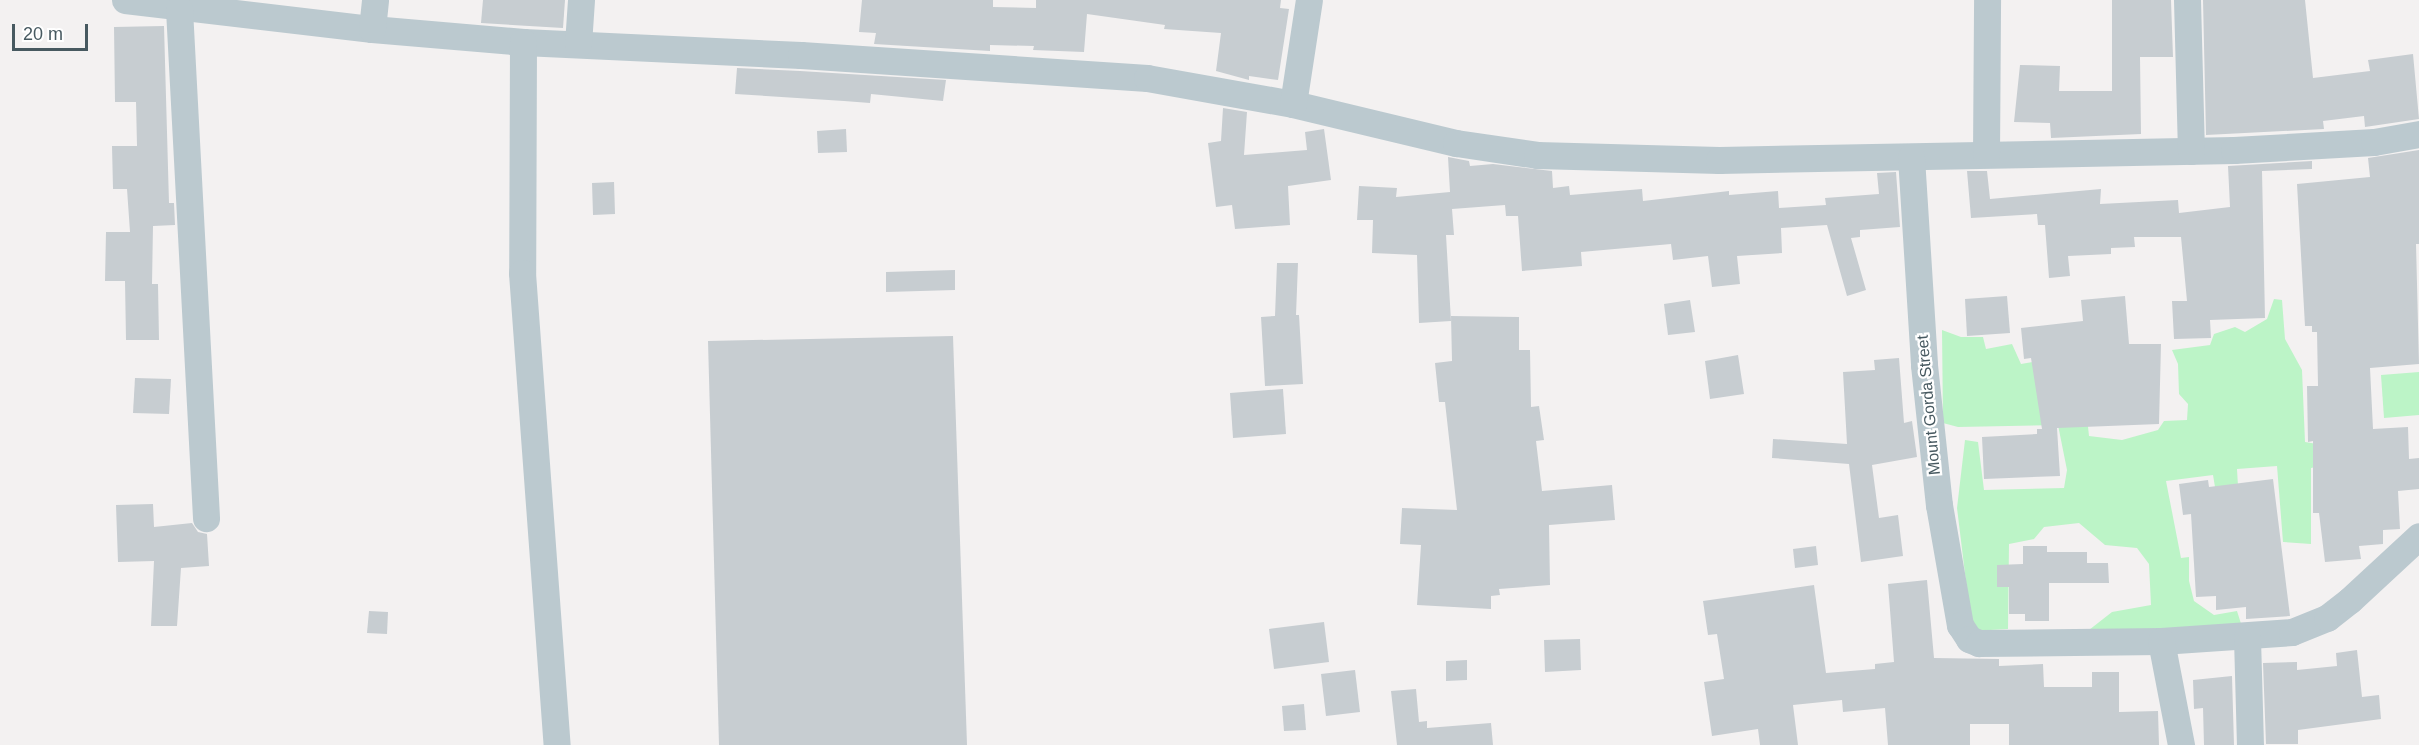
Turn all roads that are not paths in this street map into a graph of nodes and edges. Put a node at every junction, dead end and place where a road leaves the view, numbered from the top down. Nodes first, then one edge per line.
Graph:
1 (125, 0) edge
2 (375, 0) edge
3 (581, 0) edge
4 (1309, 0) edge
5 (1987, 0) edge
6 (2187, 0) edge
7 (190, 6) edge
8 (372, 29) junction
9 (523, 42) junction
10 (578, 44) junction
11 (1293, 104) junction
12 (2419, 134) edge
13 (2191, 151) junction
14 (1986, 154) junction
15 (1911, 157) junction
16 (206, 518) dead end
17 (2419, 536) edge
18 (2247, 638) junction
19 (2161, 641) junction
20 (557, 745) edge
21 (2181, 745) edge
22 (2250, 745) edge

1 - 7 street
2 - 8 street
3 - 10 street
4 - 11 street
5 - 14 street
6 - 13 street
7 - 8 street
7 - 16 street
8 - 9 street
9 - 10 street
9 - 20 street
10 - 11 street
11 - 15 street
12 - 13 street
13 - 14 street
14 - 15 street
15 - 19 street, Mount Gorda Street
17 - 18 street
18 - 19 street
18 - 22 street
19 - 21 street

